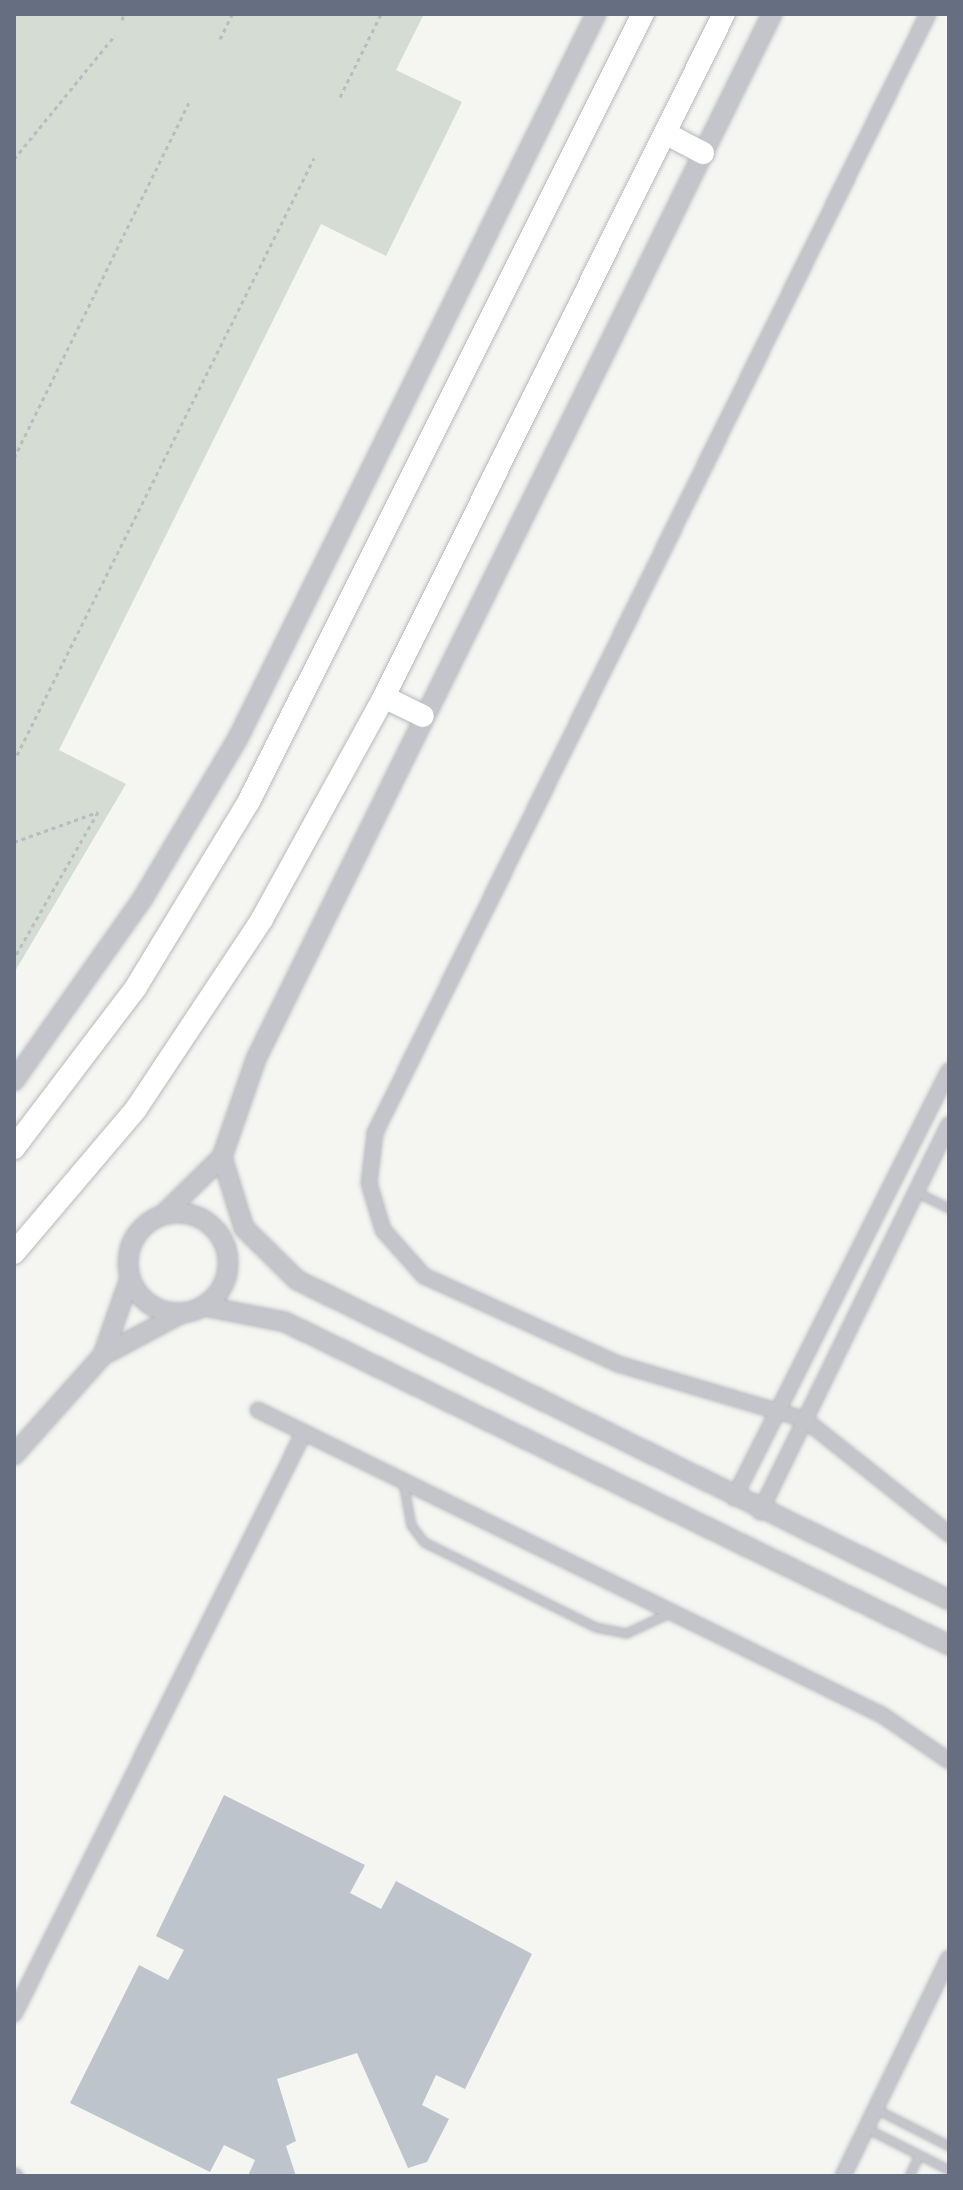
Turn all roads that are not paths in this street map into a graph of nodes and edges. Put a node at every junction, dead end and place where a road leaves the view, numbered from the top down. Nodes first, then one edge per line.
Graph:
1 (596, 14) edge
2 (643, 14) edge
3 (724, 14) edge
4 (772, 14) edge
5 (928, 14) edge
6 (665, 133) junction
7 (703, 153) junction
8 (384, 697) junction
9 (423, 716) junction
10 (949, 1071) edge
11 (14, 1081) edge
12 (949, 1125) edge
13 (14, 1148) edge
14 (222, 1157) junction
15 (916, 1192) junction
16 (949, 1208) edge
17 (163, 1215) junction
18 (244, 1228) junction
19 (223, 1241) junction
20 (14, 1253) edge
21 (130, 1278) junction
22 (203, 1306) junction
23 (182, 1313) junction
24 (103, 1355) junction
25 (780, 1407) junction
26 (258, 1410) dead end
27 (804, 1419) junction
28 (304, 1432) junction
29 (21, 1435) edge
30 (14, 1455) edge
31 (403, 1480) junction
32 (734, 1498) junction
33 (760, 1512) junction
34 (949, 1534) edge
35 (949, 1600) edge
36 (671, 1612) junction
37 (949, 1645) edge
38 (949, 1761) edge
39 (949, 1958) edge
40 (14, 2014) edge
41 (876, 2109) junction
42 (866, 2128) junction
43 (949, 2146) edge
44 (919, 2155) junction
45 (949, 2170) edge
46 (843, 2176) edge
47 (909, 2176) edge

1 - 11 street
2 - 13 main road
3 - 6 main road
4 - 7 street
5 - 25 street
6 - 7 main road
6 - 8 main road
7 - 9 street
8 - 9 main road
8 - 20 main road
9 - 14 street
10 - 25 street
12 - 15 street
14 - 17 street
14 - 18 street
15 - 16 lane
15 - 27 street
17 - 19 street
17 - 21 street
18 - 19 street
18 - 32 street
19 - 22 street
21 - 23 street
21 - 24 street
22 - 23 street
22 - 37 street
23 - 24 street
24 - 29 street
25 - 27 street
25 - 32 street
26 - 28 street
27 - 33 street
27 - 34 street
28 - 31 street
28 - 40 street
29 - 30 street
31 - 36 street
31 - 36 lane
32 - 33 street
33 - 35 street
36 - 38 street
39 - 41 street
41 - 42 street
41 - 43 lane
42 - 44 lane
42 - 46 street
44 - 45 lane
44 - 47 lane

